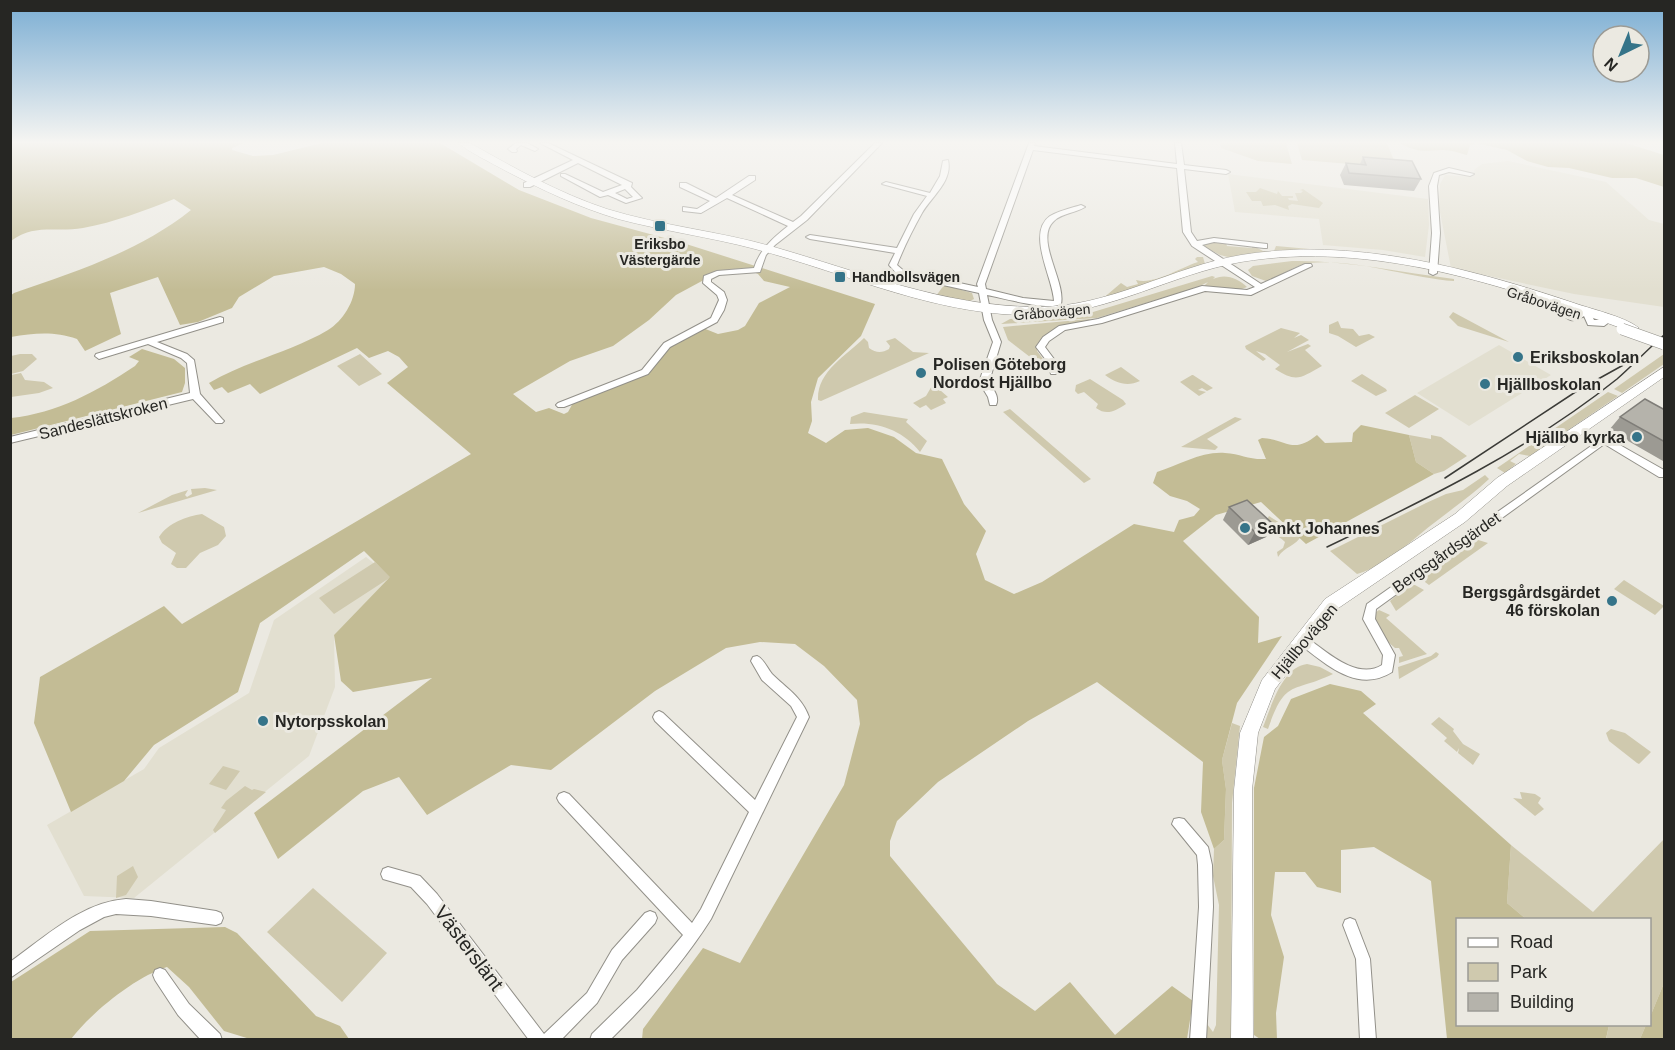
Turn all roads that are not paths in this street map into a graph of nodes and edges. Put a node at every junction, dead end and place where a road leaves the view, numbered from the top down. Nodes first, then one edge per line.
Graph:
1 (550, 192) edge
2 (615, 192) edge
3 (633, 192) edge
4 (697, 192) edge
5 (731, 192) edge
6 (830, 192) edge
7 (919, 192) edge
8 (933, 192) edge
9 (1014, 192) edge
10 (1183, 192) edge
11 (1433, 192) edge
12 (727, 195) junction
13 (931, 195) junction
14 (716, 201) junction
15 (1081, 207) dead end
16 (686, 209) dead end
17 (792, 225) junction
18 (810, 237) dead end
19 (1195, 244) junction
20 (1264, 246) dead end
21 (766, 251) junction
22 (899, 251) junction
23 (1227, 266) junction
24 (1308, 266) dead end
25 (1433, 271) junction
26 (1260, 287) junction
27 (981, 291) junction
28 (986, 311) junction
29 (1584, 317) junction
30 (220, 320) dead end
31 (1628, 329) junction
32 (147, 341) junction
33 (1665, 342) edge
34 (99, 356) dead end
35 (1054, 372) dead end
36 (1665, 372) edge
37 (195, 395) junction
38 (993, 403) dead end
39 (561, 405) dead end
40 (219, 422) dead end
41 (10, 440) edge
42 (1663, 474) dead end
43 (1302, 640) junction
44 (757, 661) dead end
45 (659, 717) dead end
46 (564, 798) dead end
47 (757, 810) junction
48 (1179, 824) dead end
49 (388, 874) dead end
50 (216, 918) dead end
51 (650, 918) dead end
52 (1350, 925) dead end
53 (693, 935) junction
54 (10, 971) edge
55 (159, 975) dead end
56 (214, 1040) edge
57 (538, 1040) edge
58 (549, 1040) edge
59 (598, 1040) edge
60 (1198, 1040) edge
61 (1242, 1040) edge
62 (1368, 1040) edge

1 - 21 main road, Gråbovägen
2 - 3 street
4 - 14 street
5 - 12 street
6 - 17 street
7 - 13 street
8 - 13 street
9 - 27 street
10 - 19 street
11 - 25 street
12 - 14 street
12 - 17 street
13 - 22 street
14 - 16 street
15 - 27 street
17 - 21 street
18 - 22 street
19 - 20 street
19 - 23 street
21 - 28 main road, Gråbovägen
21 - 39 street
22 - 27 street
23 - 25 main road, Gråbovägen
23 - 26 street
23 - 28 main road, Gråbovägen
24 - 26 street
25 - 29 main road, Gråbovägen
25 - 29 main road, Gråbovägen
26 - 35 street
27 - 28 street
28 - 38 street
29 - 31 main road, Gråbovägen
29 - 31 main road, Gråbovägen
30 - 32 street
31 - 33 main road, Gråbovägen, bridge
32 - 34 street
32 - 37 street
36 - 43 main road, Hjällbovägen
37 - 40 street
37 - 41 street, Sandeslättskroken
42 - 43 street, Bergsgårdsgärdet
43 - 61 main road, Hjällbovägen
44 - 47 street
45 - 47 street
46 - 53 street
47 - 53 street
48 - 60 street
49 - 57 street, Västerslänt
50 - 54 street
51 - 58 street
52 - 62 street
53 - 59 street
55 - 56 street

